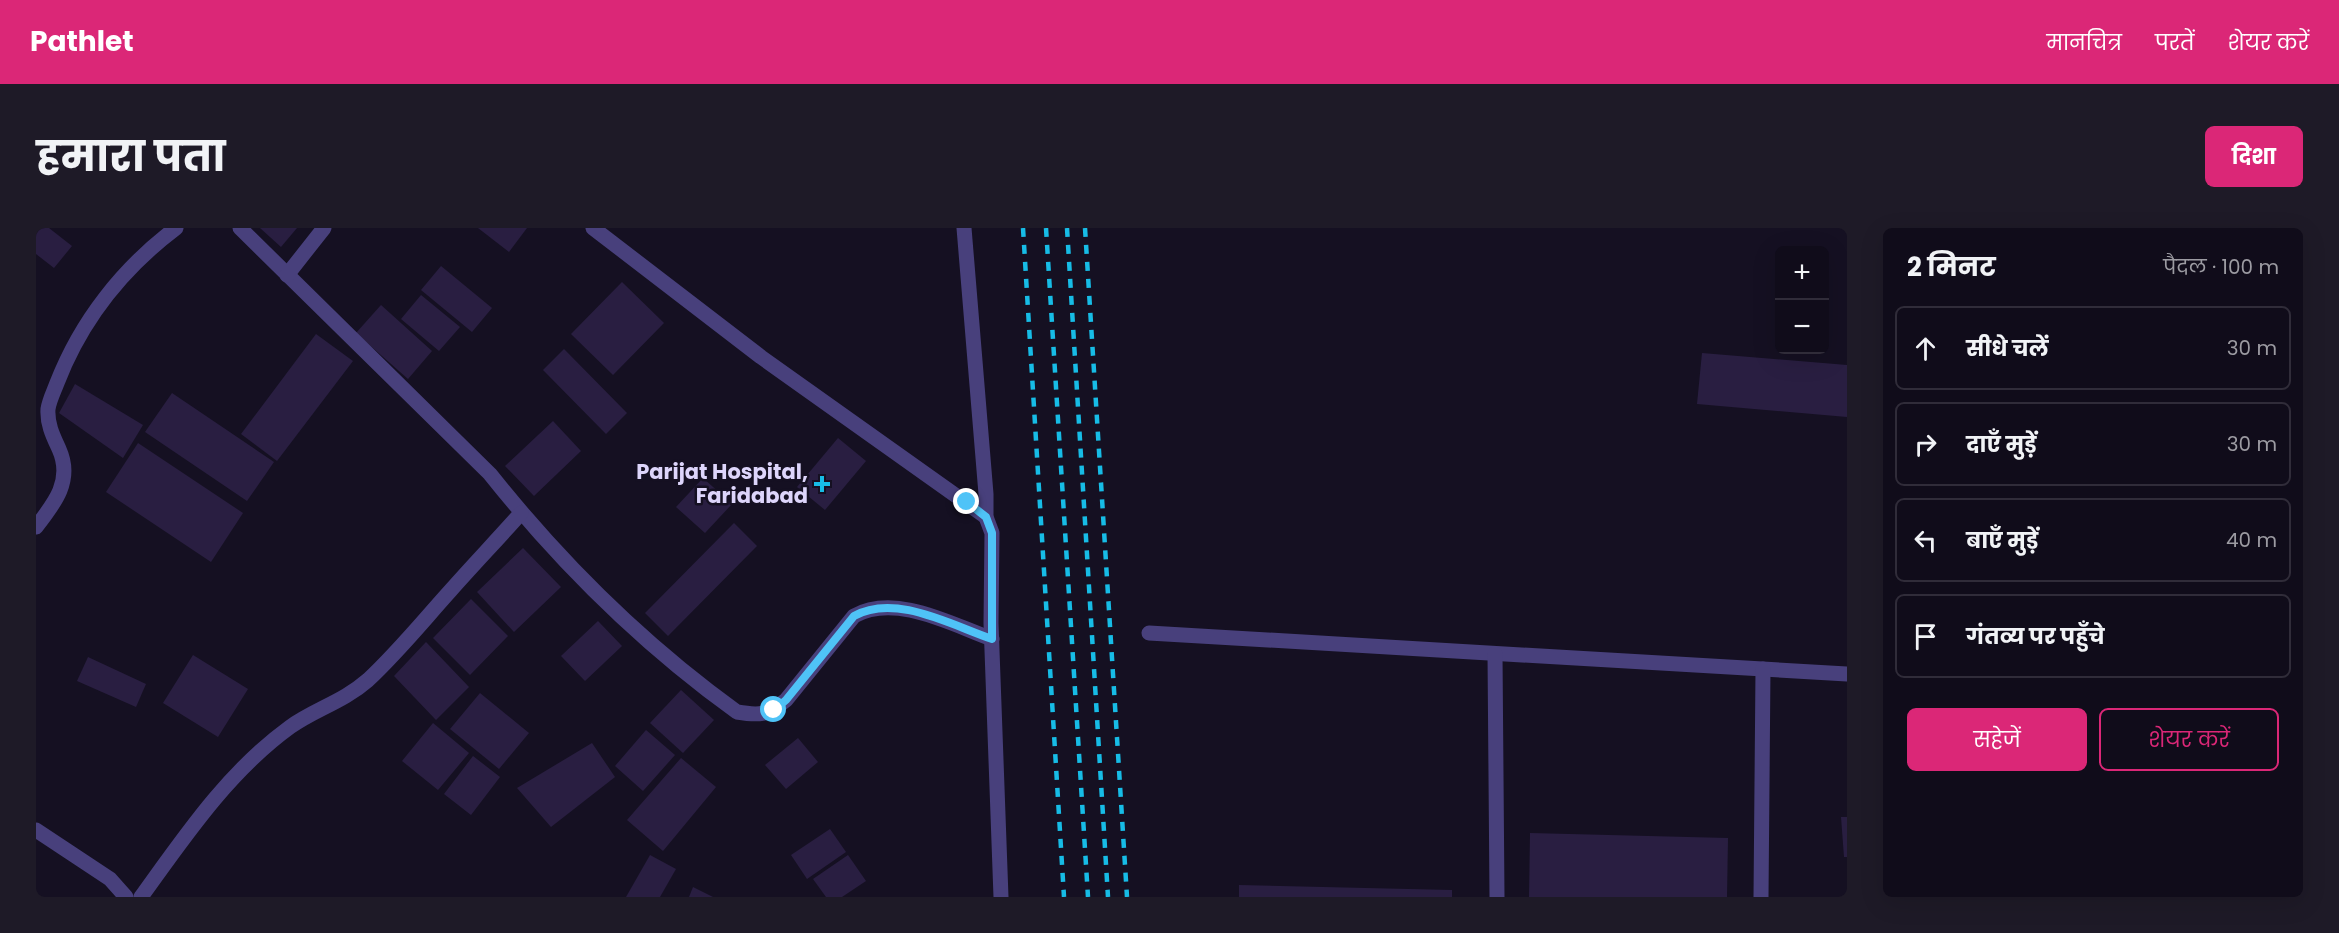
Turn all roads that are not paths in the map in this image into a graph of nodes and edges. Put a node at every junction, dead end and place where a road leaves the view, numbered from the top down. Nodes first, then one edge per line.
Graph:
1 (176, 228) edge
2 (240, 228) edge
3 (324, 228) edge
4 (593, 228) edge
5 (964, 228) edge
6 (287, 275) junction
7 (521, 513) junction
8 (986, 517) junction
9 (36, 527) edge
10 (1149, 633) dead end
11 (992, 639) junction
12 (1495, 654) junction
13 (1763, 669) junction
14 (1847, 674) edge
15 (36, 830) edge
16 (126, 897) edge
17 (141, 897) edge
18 (1000, 897) edge
19 (1497, 897) edge
20 (1761, 897) edge

1 - 9 street
2 - 6 street
3 - 6 street
4 - 8 street
5 - 8 street
6 - 7 street
7 - 11 street
7 - 17 street
8 - 11 street
10 - 12 street
11 - 18 street
12 - 13 street
12 - 19 street
13 - 14 street
13 - 20 street
15 - 16 street

